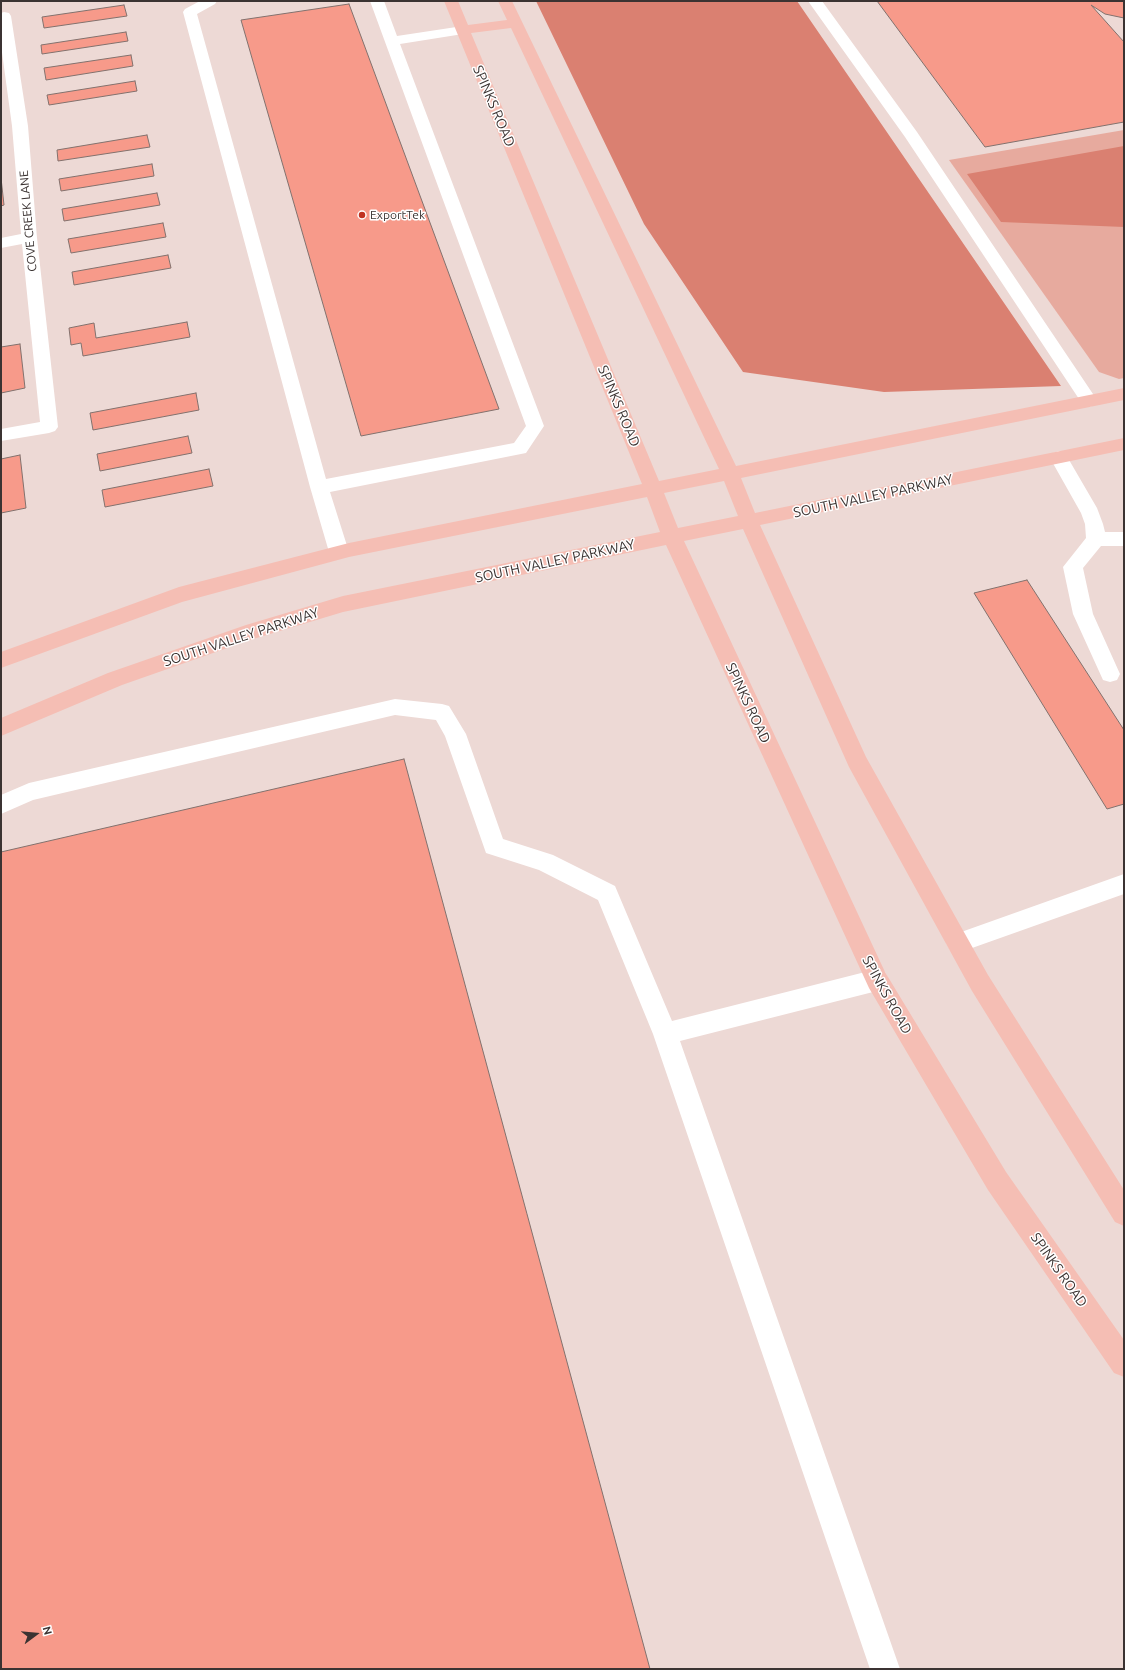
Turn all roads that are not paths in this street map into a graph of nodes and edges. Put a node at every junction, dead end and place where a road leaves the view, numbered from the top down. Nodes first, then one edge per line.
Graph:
1 (210, 1) edge
2 (377, 1) edge
3 (451, 1) edge
4 (504, 1) edge
5 (815, 1) edge
6 (4, 16) dead end
7 (515, 23) junction
8 (463, 30) junction
9 (392, 40) junction
10 (7, 86) edge
11 (29, 238) junction
12 (1, 243) edge
13 (1124, 394) edge
14 (1089, 401) junction
15 (1, 435) edge
16 (1124, 444) edge
17 (1059, 458) junction
18 (730, 473) junction
19 (319, 487) junction
20 (653, 489) junction
21 (749, 521) junction
22 (672, 537) junction
23 (1096, 539) junction
24 (1124, 539) edge
25 (339, 552) junction
26 (1, 660) edge
27 (1110, 674) dead end
28 (1, 728) edge
29 (1, 805) edge
30 (1124, 884) edge
31 (958, 943) junction
32 (877, 980) junction
33 (665, 1034) junction
34 (1124, 1213) edge
35 (1124, 1363) edge
36 (885, 1669) edge

1 - 19 street
2 - 9 street
3 - 8 main road, SPINKS ROAD
4 - 7 main road
5 - 14 street
6 - 10 street, COVE CREEK LANE
7 - 8 main road
7 - 18 main road
8 - 9 street
8 - 20 main road, SPINKS ROAD
9 - 19 street
10 - 11 street, COVE CREEK LANE
11 - 12 street
11 - 15 street, COVE CREEK LANE
13 - 14 main road
14 - 18 main road
16 - 17 main road, SOUTH VALLEY PARKWAY
17 - 21 main road, SOUTH VALLEY PARKWAY
17 - 23 street
18 - 20 main road
18 - 21 main road
19 - 25 street
20 - 22 main road, SPINKS ROAD
20 - 25 main road
21 - 22 main road, SOUTH VALLEY PARKWAY
21 - 31 main road
22 - 28 main road, SOUTH VALLEY PARKWAY
22 - 32 main road, SPINKS ROAD
23 - 24 street
23 - 27 street
25 - 26 main road
29 - 33 street
30 - 31 street
31 - 34 main road
32 - 33 street
32 - 35 main road, SPINKS ROAD
33 - 36 street

